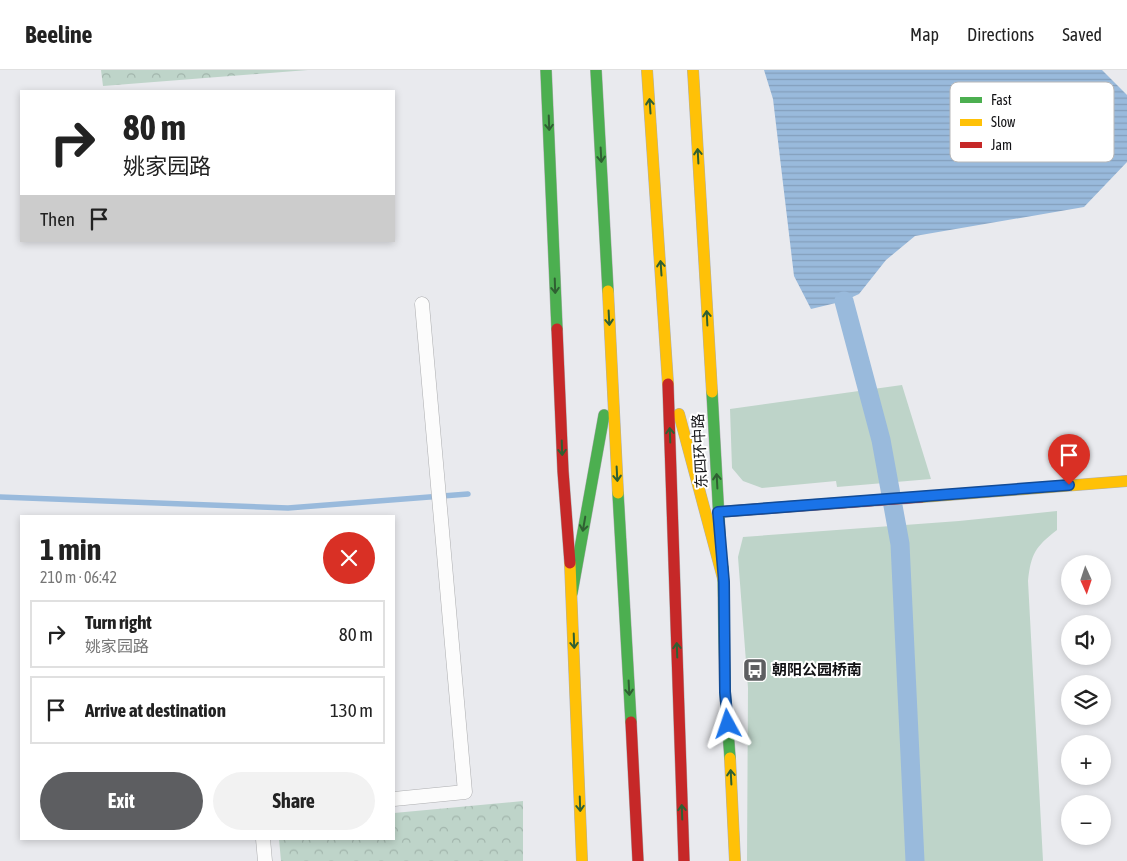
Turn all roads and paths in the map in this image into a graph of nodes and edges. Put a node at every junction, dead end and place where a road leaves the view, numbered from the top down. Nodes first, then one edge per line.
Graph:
1 (647, 70) edge
2 (693, 70) edge
3 (596, 71) edge
4 (546, 72) edge
5 (422, 304) dead end
6 (667, 369) junction
7 (612, 372) junction
8 (1127, 481) edge
9 (718, 512) junction
10 (724, 582) junction
11 (572, 593) junction
12 (395, 799) edge
13 (263, 840) edge
14 (265, 861) edge
15 (582, 861) edge
16 (638, 861) edge
17 (684, 861) edge
18 (735, 861) edge

6 -> 1 main road, 东四环中路
9 -> 2 main road, 东四环中路
3 -> 7 main road
4 -> 11 main road
5 - 12 street
6 - 10 main road
17 -> 6 main road, 东四环中路
7 -> 11 main road
7 -> 16 main road
8 - 9 main road
9 - 10 main road, 东四环中路
18 -> 10 main road, 东四环中路
11 -> 15 main road
13 - 14 street

